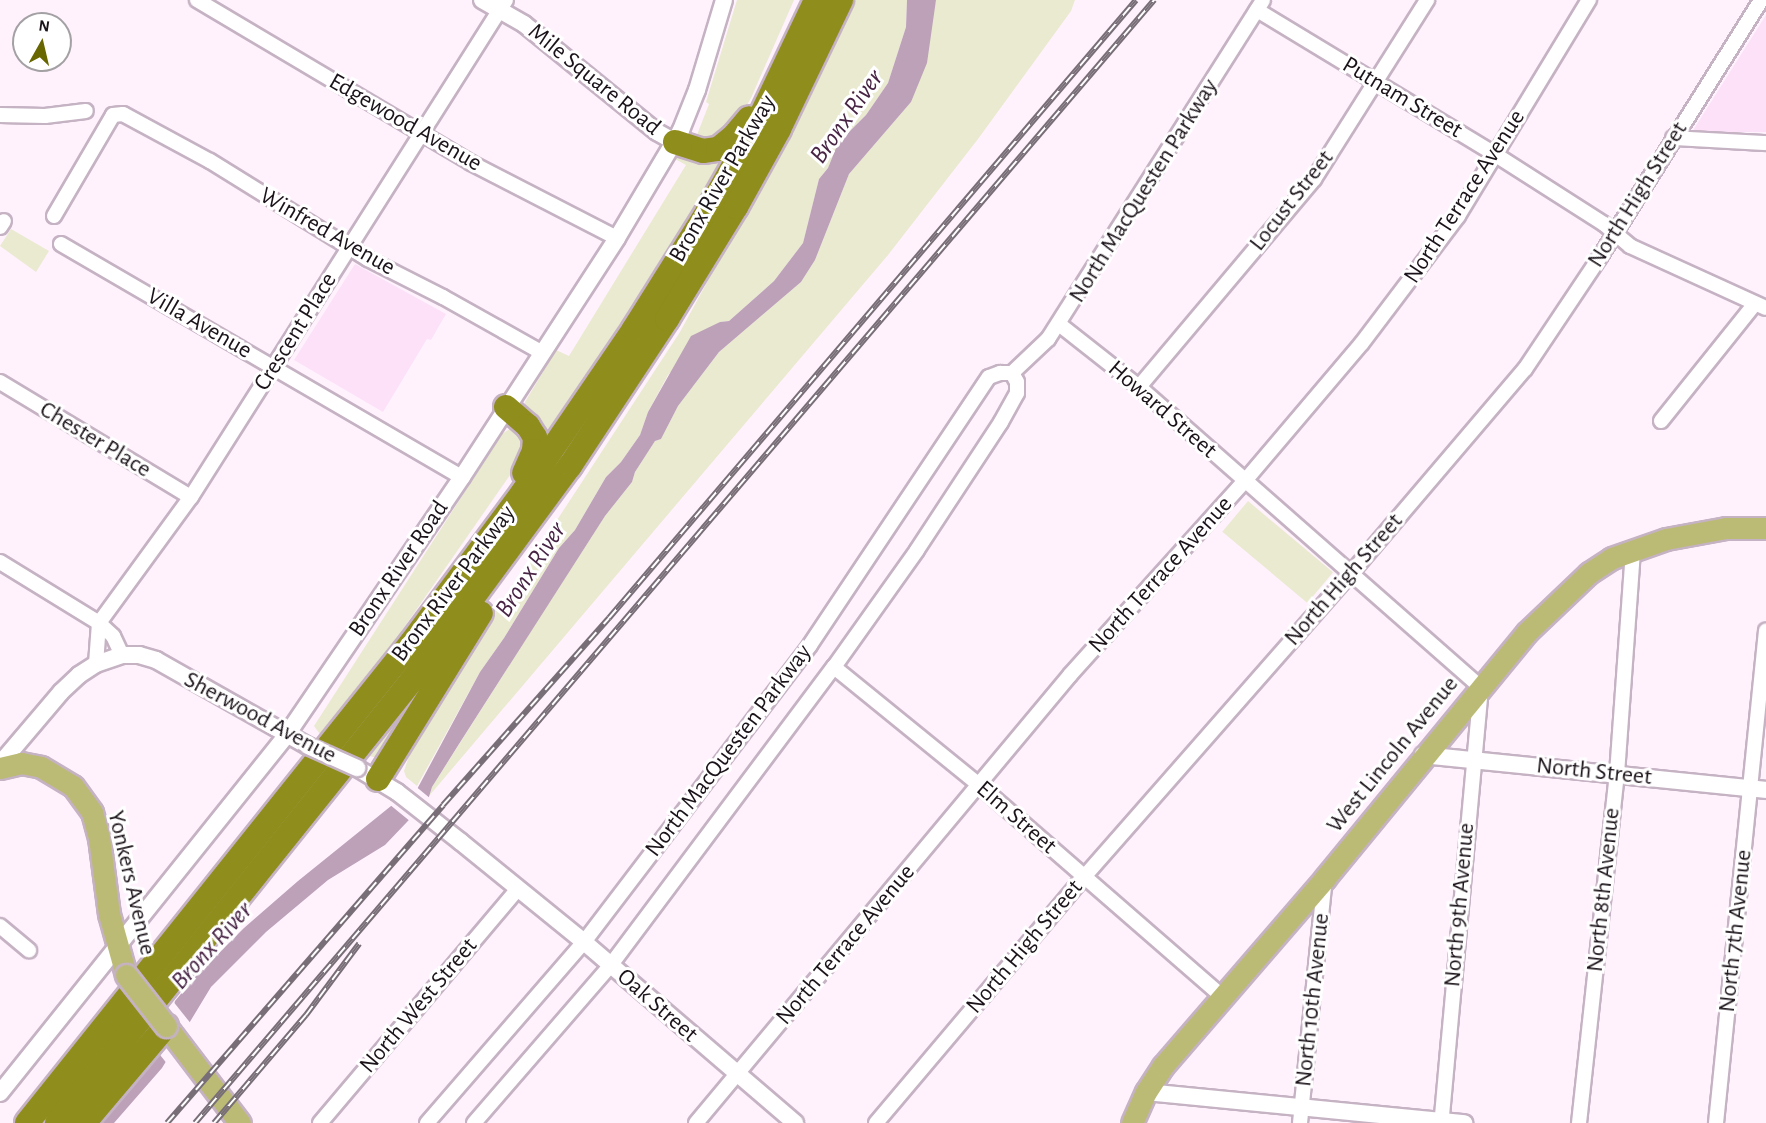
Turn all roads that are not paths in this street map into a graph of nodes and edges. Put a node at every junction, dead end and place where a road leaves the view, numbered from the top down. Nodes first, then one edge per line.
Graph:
1 (197, 0) edge
2 (482, 0) edge
3 (724, 0) edge
4 (816, 0) edge
5 (841, 0) edge
6 (1427, 0) edge
7 (1589, 0) edge
8 (1761, 0) edge
9 (503, 5) edge
10 (1260, 5) edge
11 (1376, 81) junction
12 (778, 83) junction
13 (86, 111) dead end
14 (0, 115) edge
15 (420, 133) junction
16 (1673, 138) junction
17 (675, 142) junction
18 (1766, 143) edge
19 (1496, 155) junction
20 (54, 216) dead end
21 (1614, 234) junction
22 (617, 238) junction
23 (61, 244) dead end
24 (350, 247) junction
25 (1760, 306) edge
26 (1059, 324) junction
27 (541, 352) junction
28 (274, 368) junction
29 (1012, 373) junction
30 (0, 382) edge
31 (1139, 387) junction
32 (506, 407) junction
33 (1661, 422) dead end
34 (462, 477) junction
35 (1244, 482) junction
36 (191, 497) junction
37 (1766, 528) edge
38 (493, 533) junction
39 (518, 539) junction
40 (1633, 549) junction
41 (0, 562) edge
42 (1352, 572) junction
43 (99, 623) junction
44 (1766, 631) edge
45 (122, 655) junction
46 (96, 664) junction
47 (834, 667) junction
48 (1481, 687) junction
49 (286, 736) junction
50 (1423, 755) junction
51 (2, 760) edge
52 (1473, 760) junction
53 (1617, 774) junction
54 (979, 785) junction
55 (388, 786) junction
56 (1759, 789) edge
57 (1084, 876) junction
58 (1325, 878) junction
59 (518, 889) junction
60 (0, 926) edge
61 (584, 942) junction
62 (117, 944) junction
63 (29, 950) dead end
64 (610, 966) junction
65 (1222, 996) junction
66 (166, 1026) junction
67 (737, 1075) junction
68 (1146, 1092) junction
69 (0, 1093) edge
70 (1302, 1106) junction
71 (1441, 1122) edge
72 (27, 1123) edge
73 (57, 1123) edge
74 (84, 1123) edge
75 (240, 1123) edge
76 (320, 1123) edge
77 (427, 1123) edge
78 (474, 1123) edge
79 (696, 1123) edge
80 (795, 1123) edge
81 (876, 1123) edge
82 (1132, 1123) edge
83 (1300, 1123) edge
84 (1464, 1123) edge
85 (1579, 1123) edge
86 (1716, 1123) edge

1 - 15 street, Edgewood Avenue
2 - 9 street, Mile Square Road
3 - 17 street, Bronx River Road
4 - 12 highway, Bronx River Parkway
5 - 39 highway, Bronx River Parkway
6 - 11 street, Locust Street
7 - 19 street, North Terrace Avenue
8 - 16 street, North High Street
9 - 15 street, Crescent Place
9 - 17 street, Mile Square Road
10 - 11 street, Putnam Street
10 - 26 street, North MacQuesten Parkway
11 - 19 street, Putnam Street
11 - 31 street, Locust Street
12 - 17 highway
12 - 38 highway, Bronx River Parkway
13 - 14 street
15 - 22 street, Edgewood Avenue
15 - 24 street, Crescent Place
16 - 18 street
16 - 21 street, North High Street
17 - 22 street, Bronx River Road
19 - 21 street, Putnam Street
19 - 35 street, North Terrace Avenue
20 - 24 street, Winfred Avenue
21 - 25 street, Putnam Street
21 - 42 street, North High Street
22 - 27 street, Bronx River Road
23 - 28 street, Villa Avenue
24 - 27 street, Winfred Avenue
24 - 28 street, Crescent Place
25 - 33 street
26 - 29 street, North MacQuesten Parkway
26 - 31 street, Howard Street
27 - 32 street, Bronx River Road
28 - 34 street, Villa Avenue
28 - 36 street, Crescent Place
29 - 47 street, North MacQuesten Parkway
29 - 61 street, North MacQuesten Parkway
30 - 36 street, Chester Place
31 - 35 street, Howard Street
32 - 34 street, Bronx River Road
32 - 38 highway
34 - 49 street, Bronx River Road
35 - 42 street, Howard Street
35 - 54 street, North Terrace Avenue
36 - 43 street, Crescent Place
37 - 40 main road, West Lincoln Avenue
38 - 72 highway, Bronx River Parkway
39 - 55 highway
39 - 73 highway, Bronx River Parkway
40 - 48 main road, West Lincoln Avenue
40 - 53 street, North 8th Avenue
41 - 43 street
42 - 48 street, Howard Street
42 - 57 street, North High Street
43 - 45 street
43 - 46 street
44 - 56 street, North 7th Avenue
45 - 46 street
45 - 49 street, Sherwood Avenue
46 - 51 street
47 - 54 street, Elm Street
47 - 64 street, North MacQuesten Parkway
48 - 50 main road, West Lincoln Avenue
48 - 52 street, North 9th Avenue
49 - 55 street, Sherwood Avenue, bridge
49 - 62 street, Bronx River Road
50 - 52 street, North Street
50 - 58 main road, West Lincoln Avenue
51 - 62 main road, Yonkers Avenue
52 - 53 street, North Street
52 - 71 street, North 9th Avenue
53 - 56 street, North Street
53 - 85 street, North 8th Avenue
54 - 57 street, Elm Street
54 - 67 street, North Terrace Avenue
55 - 59 street, Sherwood Avenue
56 - 86 street, North 7th Avenue
57 - 65 street, Elm Street
57 - 81 street, North High Street
58 - 65 main road, West Lincoln Avenue
58 - 70 street, North 10th Avenue
59 - 61 street, Oak Street
59 - 76 street, North West Street
60 - 63 street
61 - 64 street, Oak Street
61 - 77 street, North MacQuesten Parkway
62 - 66 main road, Yonkers Avenue, bridge
62 - 69 street, Bronx River Road
64 - 67 street, Oak Street
64 - 78 street, North MacQuesten Parkway
65 - 68 main road, West Lincoln Avenue
66 - 74 highway
66 - 75 main road, Yonkers Avenue
67 - 79 street, North Terrace Avenue
67 - 80 street, Oak Street
68 - 70 street
68 - 82 main road, West Lincoln Avenue
70 - 71 street
70 - 83 street, North 10th Avenue
71 - 84 street

